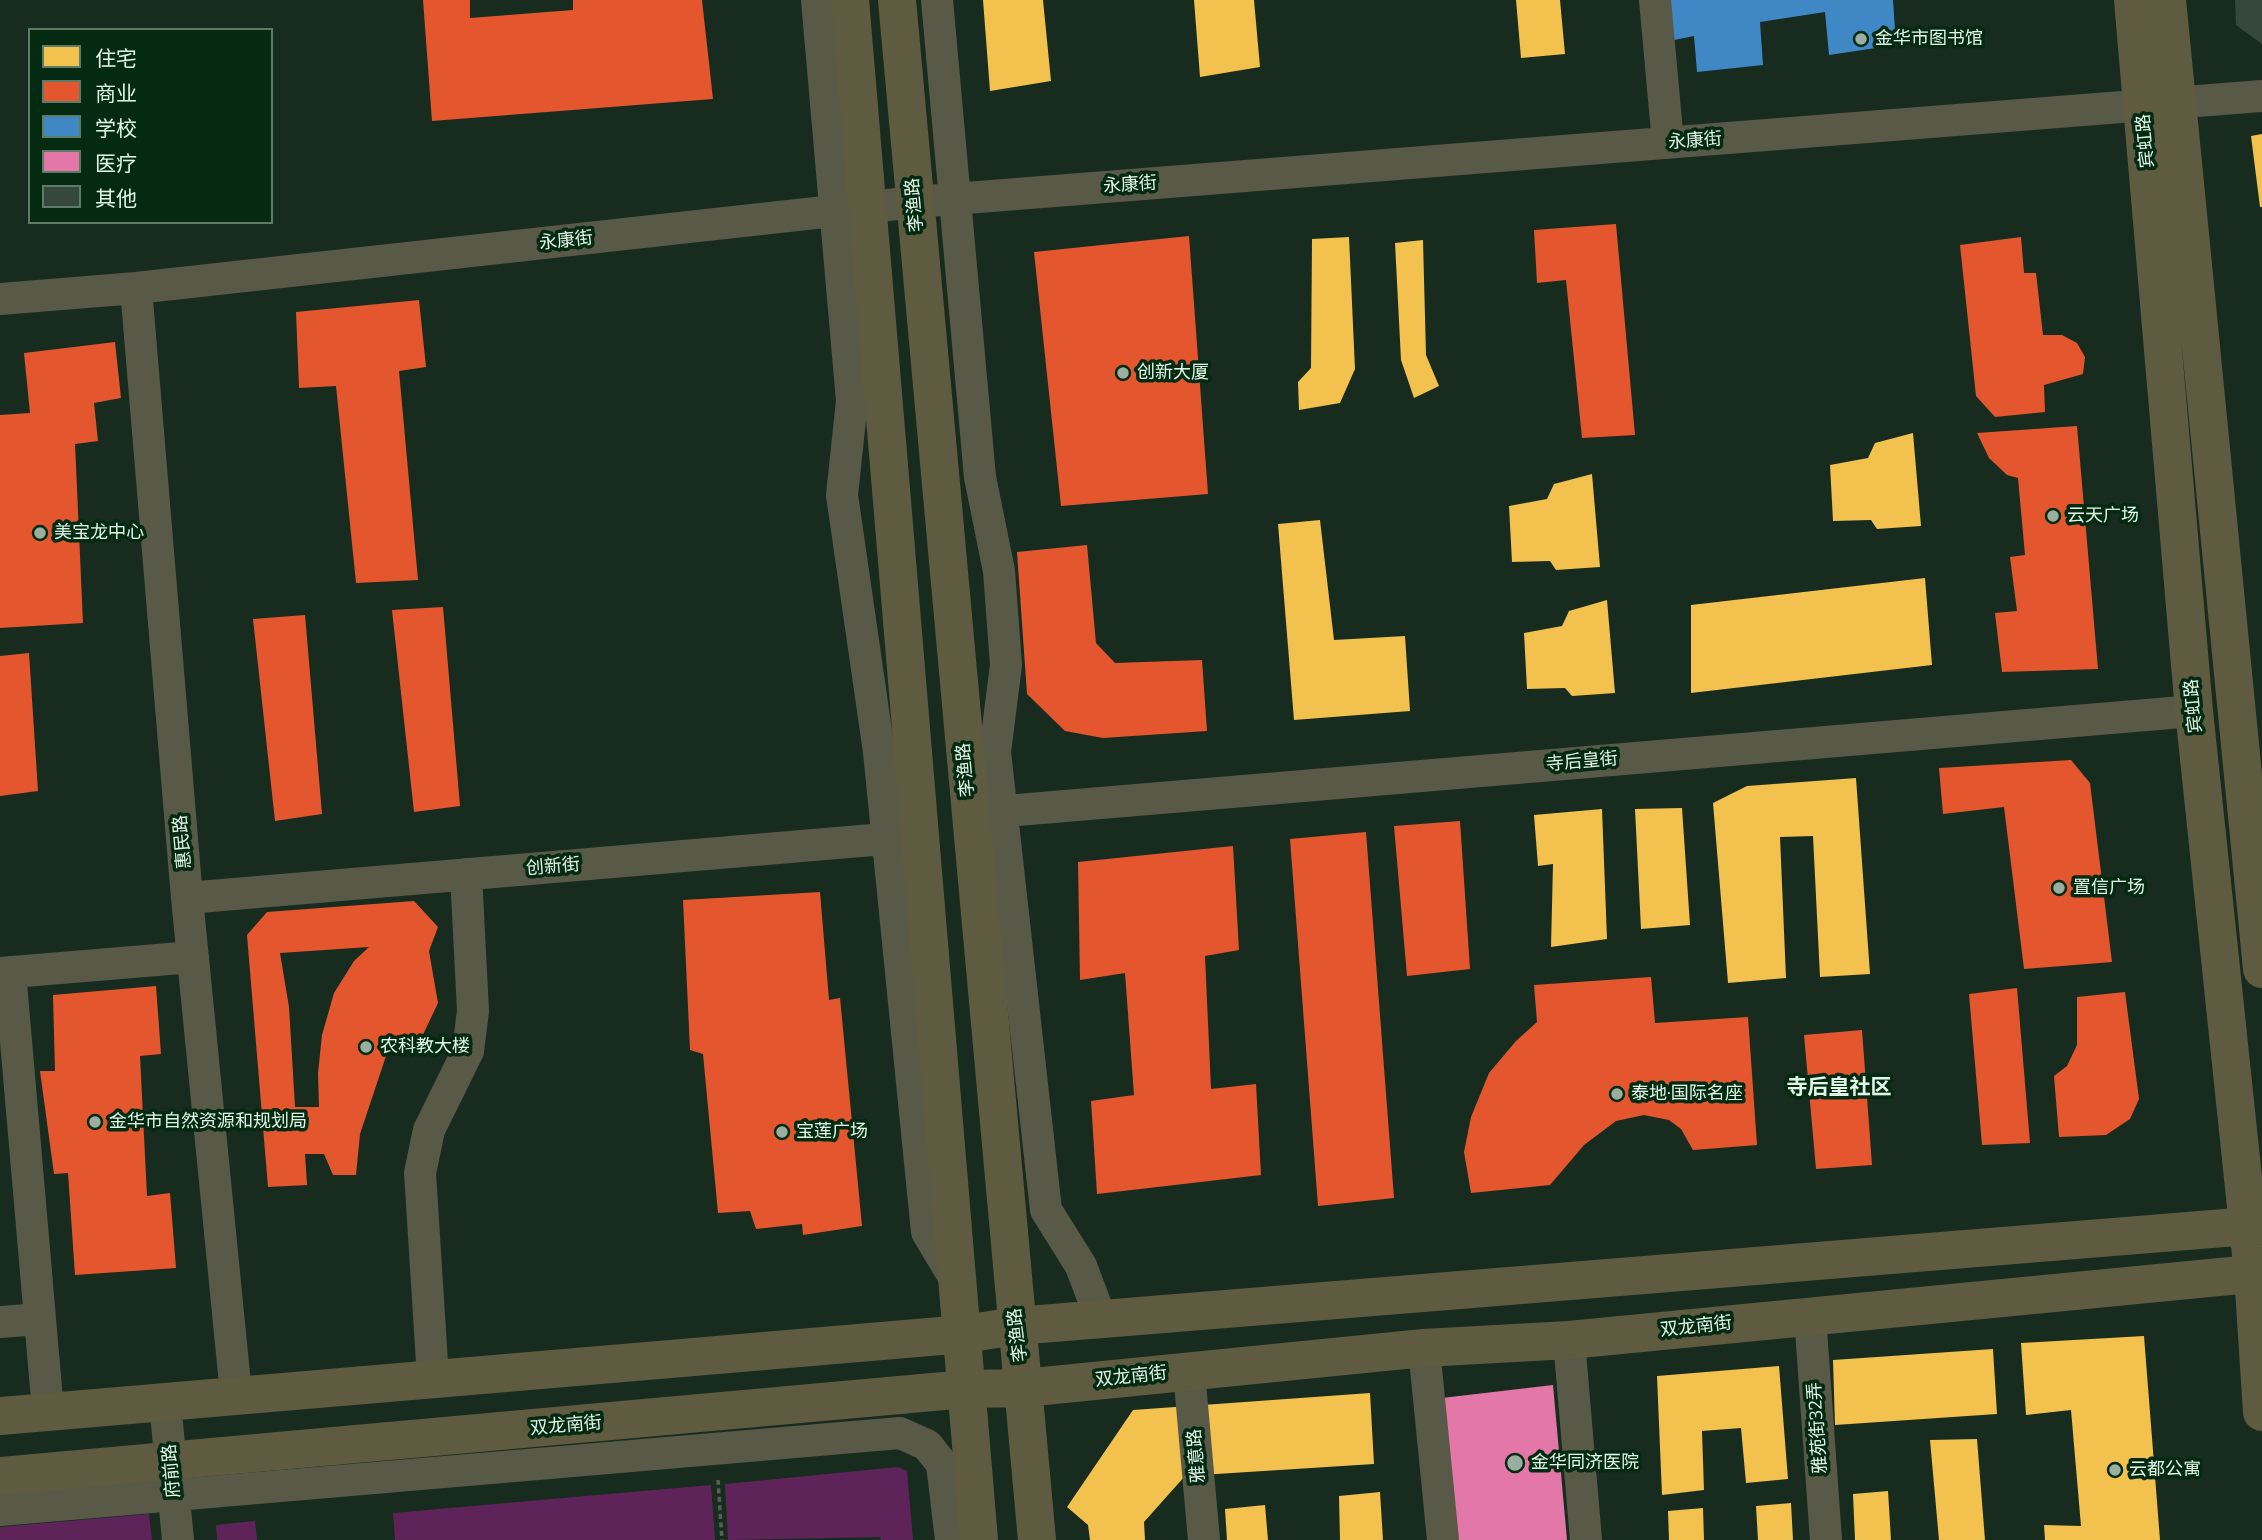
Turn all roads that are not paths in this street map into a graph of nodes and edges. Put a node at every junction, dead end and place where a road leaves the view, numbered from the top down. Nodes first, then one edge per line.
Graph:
1 (817, 0) edge
2 (850, 0) edge
3 (897, 0) edge
4 (937, 0) edge
5 (1655, 0) edge
6 (2133, 0) edge
7 (2166, 0) edge
8 (2262, 96) edge
9 (2160, 105) junction
10 (1668, 143) junction
11 (955, 199) junction
12 (915, 202) junction
13 (852, 209) junction
14 (136, 288) junction
15 (0, 299) edge
16 (2194, 711) junction
17 (986, 813) junction
18 (2255, 822) edge
19 (903, 837) junction
20 (466, 874) junction
21 (187, 898) junction
22 (193, 957) junction
23 (2262, 969) edge
24 (5, 972) edge
25 (2255, 1226) edge
26 (2258, 1273) edge
27 (1810, 1316) junction
28 (40, 1319) junction
29 (1101, 1319) junction
30 (0, 1322) edge
31 (1016, 1326) junction
32 (964, 1334) junction
33 (1569, 1339) junction
34 (1424, 1349) junction
35 (1189, 1372) junction
36 (433, 1378) junction
37 (1024, 1388) junction
38 (966, 1389) junction
39 (236, 1394) junction
40 (165, 1402) junction
41 (48, 1411) junction
42 (2262, 1412) edge
43 (0, 1416) edge
44 (0, 1476) edge
45 (173, 1478) junction
46 (0, 1510) edge
47 (178, 1540) edge
48 (951, 1540) edge
49 (979, 1540) edge
50 (1037, 1540) edge
51 (1204, 1540) edge
52 (1443, 1540) edge
53 (1586, 1540) edge
54 (1826, 1540) edge

1 - 13 street
2 - 13 main road
3 - 12 main road, 李渔路
4 - 11 street
5 - 10 street
6 - 9 main road, 宾虹路
7 - 9 main road, 宾虹路
8 - 9 street, 永康街
9 - 10 street, 永康街
9 - 16 main road, 宾虹路
9 - 18 main road, 宾虹路
10 - 11 street, 永康街
11 - 12 street, 永康街
11 - 17 street
12 - 13 street, 永康街
12 - 17 main road, 李渔路
13 - 14 street, 永康街
13 - 19 main road
13 - 19 street
14 - 15 street, 永康街
14 - 21 street, 惠民路
16 - 17 street, 寺后皇街
16 - 25 main road, 宾虹路
17 - 29 street
17 - 31 main road, 李渔路
18 - 23 main road, 宾虹路
19 - 20 street, 创新街
19 - 32 main road
20 - 21 street, 创新街
20 - 36 street
21 - 22 street, 惠民路
22 - 24 street
22 - 39 street, 惠民路
24 - 28 street
25 - 26 main road, 宾虹路
25 - 29 main road
26 - 27 main road, 双龙南街
26 - 42 main road, 宾虹路
27 - 33 main road, 双龙南街
27 - 54 street, 雅苑街32弄
28 - 30 street
28 - 41 street
29 - 31 main road
31 - 32 main road
31 - 37 main road, 李渔路
32 - 36 main road
32 - 38 main road
33 - 34 main road, 双龙南街
33 - 53 street
34 - 35 main road, 双龙南街
34 - 52 street
35 - 37 main road, 双龙南街
35 - 51 street, 雅意路
36 - 39 main road
37 - 38 main road, 双龙南街
37 - 50 main road, 李渔路
38 - 45 main road, 双龙南街
38 - 49 main road
39 - 40 main road
40 - 41 main road
40 - 45 street, 府前路
41 - 43 main road
44 - 45 main road, 双龙南街
45 - 46 street
45 - 47 street, 府前路
45 - 48 street

